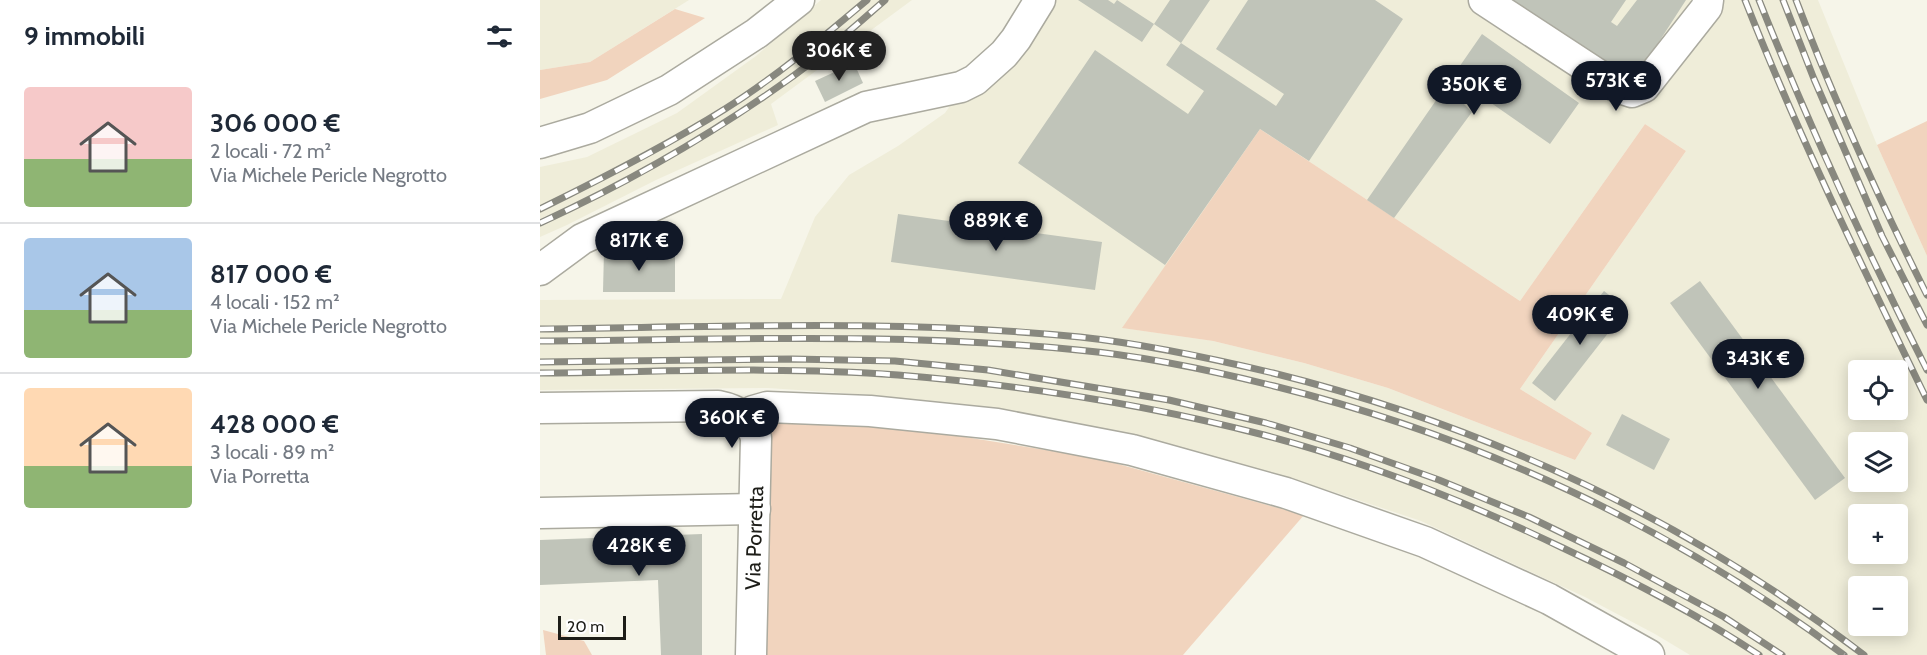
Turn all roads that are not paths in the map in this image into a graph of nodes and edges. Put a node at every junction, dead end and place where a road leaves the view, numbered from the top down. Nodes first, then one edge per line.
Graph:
1 (799, 0) edge
2 (1040, 0) edge
3 (1484, 0) edge
4 (1708, 0) edge
5 (540, 143) edge
6 (540, 270) edge
7 (540, 408) edge
8 (746, 417) junction
9 (755, 509) junction
10 (540, 513) edge
11 (750, 655) edge
12 (1649, 655) edge

1 - 5 street
2 - 6 street
3 - 4 street
7 - 8 street
8 - 9 street, Via Porretta
8 - 12 street
9 - 10 street
9 - 11 street, Via Porretta

